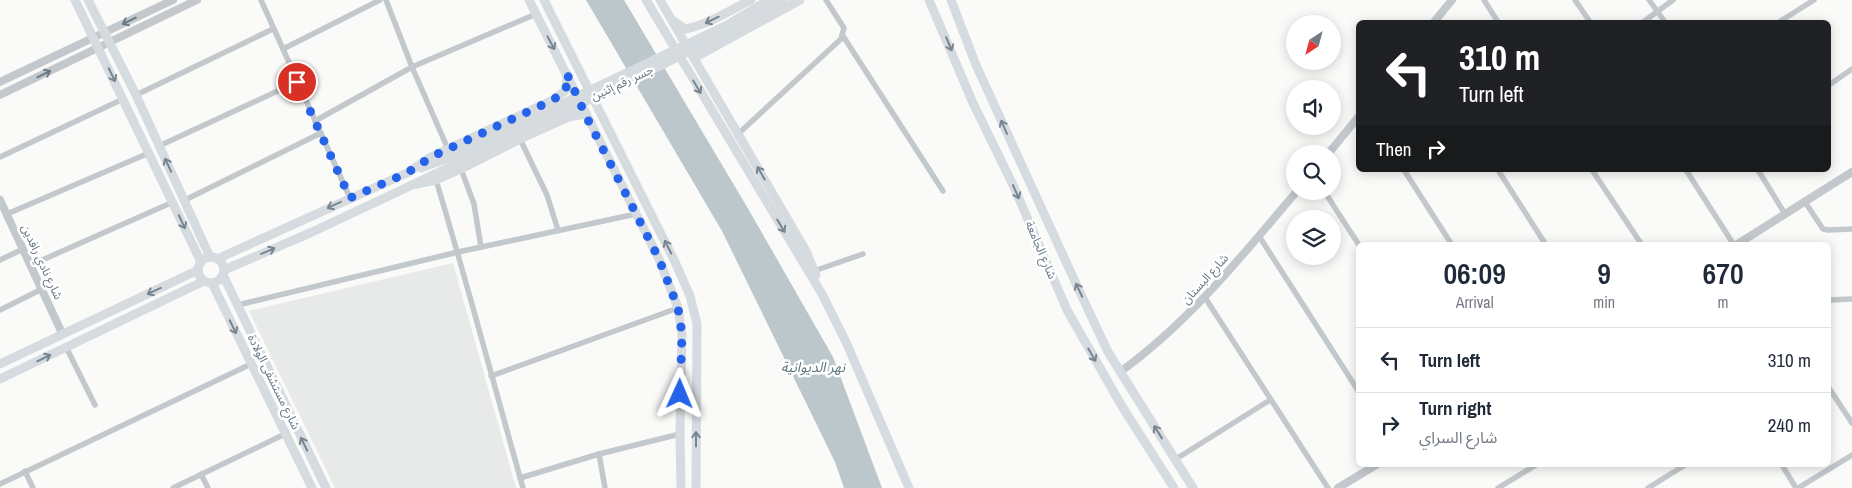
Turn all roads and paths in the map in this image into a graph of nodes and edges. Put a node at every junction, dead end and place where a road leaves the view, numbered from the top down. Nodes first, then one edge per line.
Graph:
1 (75, 0) edge
2 (88, 0) edge
3 (173, 0) edge
4 (198, 0) edge
5 (260, 0) edge
6 (380, 0) edge
7 (386, 0) edge
8 (529, 0) edge
9 (544, 0) edge
10 (646, 0) edge
11 (660, 0) edge
12 (751, 0) edge
13 (769, 0) edge
14 (784, 0) edge
15 (800, 0) edge
16 (826, 0) edge
17 (929, 0) edge
18 (950, 0) edge
19 (1452, 0) edge
20 (1484, 0) edge
21 (1575, 0) edge
22 (1649, 0) edge
23 (1673, 0) edge
24 (1814, 0) edge
25 (1657, 10) junction
26 (536, 14) junction
27 (672, 20) junction
28 (1436, 20) edge
29 (1497, 20) edge
30 (1589, 20) edge
31 (1645, 20) edge
32 (1664, 20) edge
33 (1782, 20) edge
34 (662, 28) junction
35 (273, 29) junction
36 (105, 33) junction
37 (843, 36) junction
38 (93, 39) junction
39 (110, 42) junction
40 (98, 48) junction
41 (282, 49) junction
42 (694, 58) junction
43 (682, 63) junction
44 (412, 67) junction
45 (1852, 69) edge
46 (567, 74) junction
47 (0, 82) edge
48 (297, 82) junction
49 (1831, 83) edge
50 (136, 94) junction
51 (0, 95) edge
52 (123, 99) junction
53 (585, 114) junction
54 (1356, 120) edge
55 (315, 121) junction
56 (321, 134) junction
57 (738, 134) junction
58 (520, 138) junction
59 (1335, 145) edge
60 (159, 146) junction
61 (149, 153) junction
62 (449, 153) junction
63 (0, 157) edge
64 (460, 166) junction
65 (1405, 172) edge
66 (1499, 172) edge
67 (1593, 172) edge
68 (1687, 172) edge
69 (1759, 172) edge
70 (1852, 172) edge
71 (436, 180) junction
72 (412, 185) junction
73 (943, 192) dead end
74 (350, 198) junction
75 (185, 200) junction
76 (1289, 200) edge
77 (1330, 200) edge
78 (0, 202) edge
79 (173, 202) junction
80 (1805, 202) junction
81 (7, 214) junction
82 (636, 214) junction
83 (1785, 214) junction
84 (1852, 229) edge
85 (558, 230) junction
86 (1259, 236) junction
87 (1357, 242) edge
88 (1450, 242) edge
89 (1544, 242) edge
90 (1640, 242) edge
91 (1733, 242) edge
92 (1740, 242) edge
93 (481, 247) junction
94 (23, 249) junction
95 (458, 252) junction
96 (863, 254) dead end
97 (214, 258) junction
98 (0, 260) edge
99 (31, 265) junction
100 (199, 266) junction
101 (680, 271) junction
102 (814, 271) junction
103 (223, 272) junction
104 (666, 274) junction
105 (208, 282) junction
106 (42, 288) junction
107 (822, 294) junction
108 (1204, 296) junction
109 (1852, 299) edge
110 (1831, 300) edge
111 (238, 305) junction
112 (678, 308) junction
113 (0, 310) edge
114 (681, 323) junction
115 (696, 324) junction
116 (1099, 333) junction
117 (62, 334) junction
118 (1083, 340) junction
119 (66, 347) junction
120 (0, 364) edge
121 (251, 364) junction
122 (1120, 372) junction
123 (491, 376) junction
124 (0, 379) edge
125 (1356, 387) edge
126 (1831, 391) edge
127 (1270, 400) junction
128 (1139, 401) junction
129 (95, 405) dead end
130 (1123, 408) junction
131 (1852, 423) edge
132 (285, 434) junction
133 (680, 434) junction
134 (599, 454) junction
135 (1852, 455) edge
136 (1176, 460) junction
137 (696, 463) junction
138 (680, 464) junction
139 (1373, 467) edge
140 (1531, 467) edge
141 (1682, 467) edge
142 (1783, 467) edge
143 (25, 471) junction
144 (201, 474) junction
145 (520, 478) junction
146 (0, 484) edge
147 (34, 488) edge
148 (173, 488) edge
149 (208, 488) edge
150 (312, 488) edge
151 (326, 488) edge
152 (523, 488) edge
153 (605, 488) edge
154 (681, 488) edge
155 (696, 488) edge
156 (909, 488) edge
157 (1174, 488) edge
158 (1193, 488) edge
159 (1328, 488) edge
160 (1338, 488) edge
161 (1498, 488) edge
162 (1648, 488) edge
163 (1797, 488) edge

1 - 38 main road
2 - 36 main road
3 -> 36 street
4 - 39 street
5 - 35 street
6 - 41 street
7 - 44 street
8 - 26 main road
101 -> 9 main road
10 - 34 main road
11 - 27 main road
12 -> 27 main road
13 - 62 main road, جسر رقم إثنين
14 - 64 main road, جسر رقم إثنين
15 - 42 main road
16 - 37 street
17 -> 118 main road, شارع الجامعة
116 -> 18 main road, شارع الجامعة
19 - 28 street
20 - 29 street
21 - 30 street
22 - 25 street
23 - 25 street
24 - 33 street
25 - 31 street
25 - 32 street
26 - 44 street
26 -> 46 main road
27 - 34 main road
27 - 42 main road
34 - 43 main road
35 - 41 street
35 - 50 street
36 - 38 street
36 - 39 main road
37 - 57 street
37 - 73 street
38 - 40 main road
38 - 47 street
39 - 40 street
39 - 50 main road
51 -> 40 street
40 -> 52 main road
41 - 48 street
42 - 43 main road
42 - 57 main road
43 -> 107 main road
44 - 55 street
44 - 62 street
45 - 49 street
46 - 53 main road
46 - 62 main road
48 - 55 street
48 - 60 street
50 - 60 main road
52 - 61 main road
52 - 63 street
53 - 58 main road
53 - 82 main road
54 - 59 street
55 - 56 street
56 - 74 street
56 - 75 street
102 -> 57 main road
58 - 64 main road
58 - 85 street
75 -> 60 main road
61 - 79 main road
61 - 81 street
62 - 74 main road
64 - 71 main road
64 - 72 main road
64 - 93 street
65 - 88 street
66 - 89 street
67 - 90 street
68 - 91 street
69 - 83 street
70 - 80 street
71 - 72 main road
71 - 95 street
103 -> 72 main road
74 -> 97 main road
75 - 97 main road
76 - 86 street, شارع البستان
77 - 87 street
78 - 81 street, شارع نادي رافدين
79 - 99 street
79 -> 100 main road
80 - 83 street
80 - 84 street
81 - 94 street, شارع نادي رافدين
82 - 85 street
82 - 104 main road
83 - 92 street
85 - 93 street
86 - 108 street, شارع البستان
86 - 125 street
93 - 95 street
94 - 98 street
94 - 99 street, شارع نادي رافدين
95 - 111 street
95 - 123 street
96 - 102 street
97 - 100 main road
97 - 103 main road
99 - 106 street, شارع نادي رافدين
100 - 105 main road
100 -> 117 main road
101 - 104 main road
101 - 115 main road
102 - 107 main road
103 - 105 main road
103 - 111 main road, شارع مستشفى الولادة
104 - 112 main road
105 - 119 main road
105 -> 121 main road, شارع مستشفى الولادة
106 - 113 street
106 - 117 street, شارع نادي رافدين
107 - 156 main road
108 - 122 street, شارع البستان
108 - 127 street
109 - 110 street
151 -> 111 main road, شارع مستشفى الولادة
112 - 114 main road
112 - 123 street
114 - 115 main road
114 - 133 main road
137 -> 115 main road
116 - 118 main road
116 - 122 main road, شارع الجامعة
117 - 120 main road
118 -> 130 main road, شارع الجامعة
124 -> 119 main road
119 - 129 street
121 - 132 main road, شارع مستشفى الولادة
121 - 143 street
122 - 128 main road, شارع الجامعة
123 - 145 street
126 - 131 street
127 - 136 street
127 - 159 street
128 - 130 main road
136 -> 128 main road, شارع الجامعة
130 - 157 main road, شارع الجامعة
132 - 144 street
132 - 150 main road, شارع مستشفى الولادة
133 - 134 street
133 - 138 main road
134 - 145 street
134 - 153 street
135 - 163 street
136 - 158 main road, شارع الجامعة
137 - 138 main road
137 - 155 main road
138 - 154 main road
139 - 160 street
140 - 161 street
141 - 162 street
142 - 163 street
143 - 146 street
143 - 147 street
144 - 148 street
144 - 149 street
145 - 152 street

